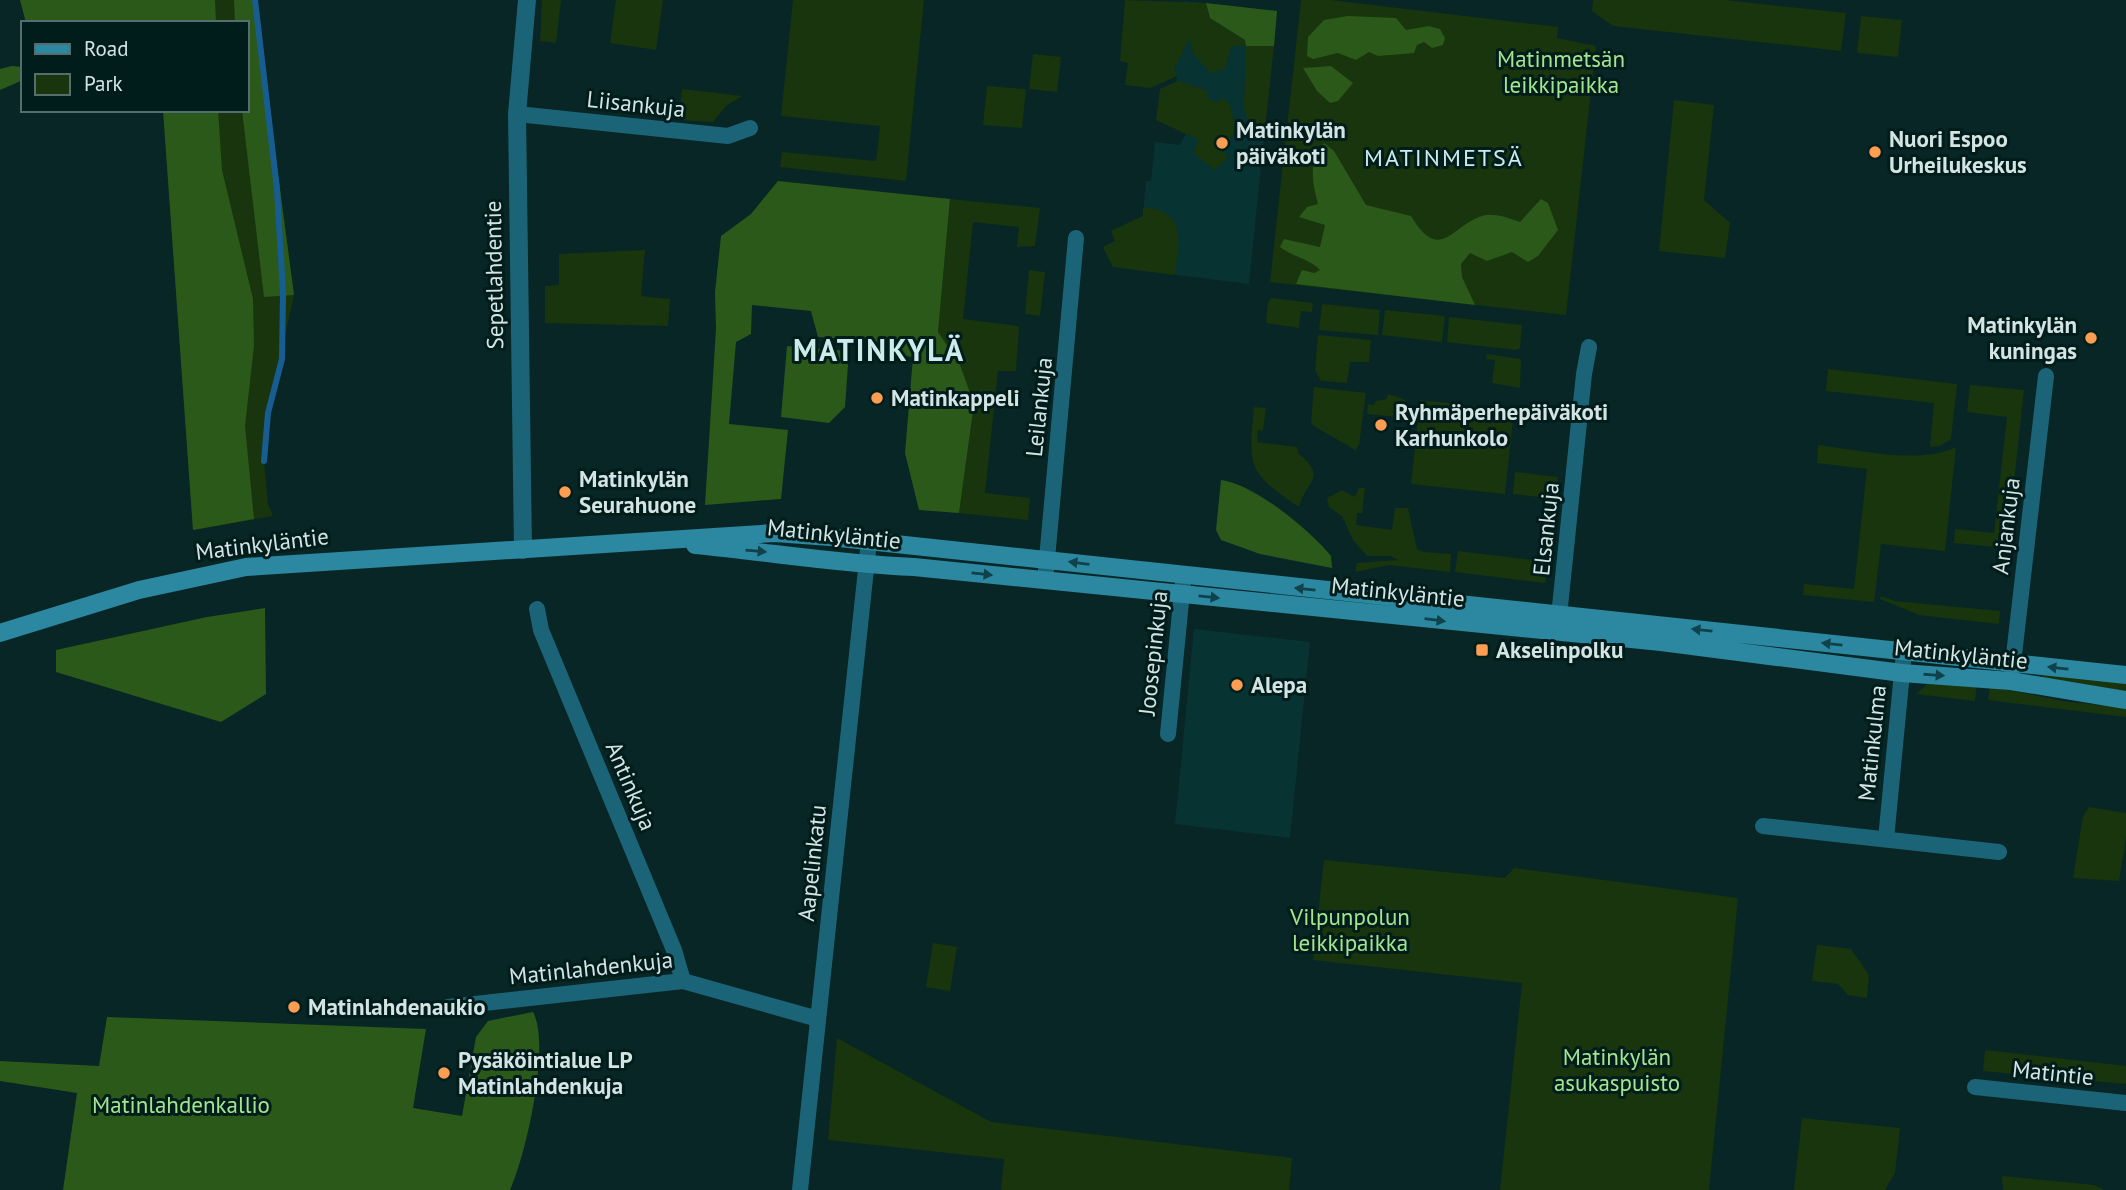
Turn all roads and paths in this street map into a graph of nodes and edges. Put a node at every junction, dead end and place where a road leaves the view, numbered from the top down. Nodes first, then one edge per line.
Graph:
1 (527, 0) edge
2 (517, 114) junction
3 (750, 128) dead end
4 (1076, 238) dead end
5 (1589, 347) dead end
6 (2046, 376) dead end
7 (869, 541) junction
8 (664, 542) junction
9 (523, 550) junction
10 (1047, 560) junction
11 (866, 565) junction
12 (1184, 576) junction
13 (1045, 580) junction
14 (1182, 594) junction
15 (537, 609) dead end
16 (1559, 623) junction
17 (0, 633) edge
18 (1769, 647) junction
19 (1904, 652) junction
20 (2013, 663) junction
21 (1902, 673) junction
22 (2126, 675) edge
23 (2011, 681) junction
24 (2126, 700) edge
25 (1168, 734) dead end
26 (1763, 826) dead end
27 (1886, 839) junction
28 (1999, 852) dead end
29 (683, 981) junction
30 (448, 1007) dead end
31 (818, 1019) junction
32 (1975, 1087) dead end
33 (2126, 1104) edge
34 (800, 1190) edge

1 - 2 street, Sepetlahdentie
2 - 3 street, Liisankuja
2 - 9 street, Sepetlahdentie
4 - 10 street, Leilankuja
5 - 16 street, Elsankuja
6 - 20 street, Anjankuja
7 - 8 main road, Matinkyläntie
7 - 10 main road, Matinkyläntie
7 - 11 street, Aapelinkatu
8 - 9 main road, Matinkyläntie
8 -> 11 main road, Matinkyläntie
9 - 17 main road, Matinkyläntie
12 -> 10 main road, Matinkyläntie
10 - 13 street, Leilankuja
11 -> 13 main road, Matinkyläntie
11 - 31 street, Aapelinkatu
12 - 14 street, Joosepinkuja
16 -> 12 main road, Matinkyläntie
13 - 14 main road, Matinkyläntie
14 -> 16 main road, Matinkyläntie
14 - 25 street, Joosepinkuja
15 - 29 street, Antinkuja
16 - 18 main road, Matinkyläntie
19 -> 18 main road, Matinkyläntie
18 - 21 main road, Matinkyläntie
19 - 20 main road, Matinkyläntie
19 - 21 street, Matinkulma
22 -> 20 main road, Matinkyläntie
20 - 23 street, Anjankuja
21 -> 23 main road, Matinkyläntie
21 - 27 street, Matinkulma
23 - 24 main road, Matinkyläntie
26 - 27 street
27 - 28 street
29 - 30 street, Matinlahdenkuja
29 - 31 street, Matinlahdenkuja
31 - 34 street, Aapelinkatu
32 - 33 street, Matintie

